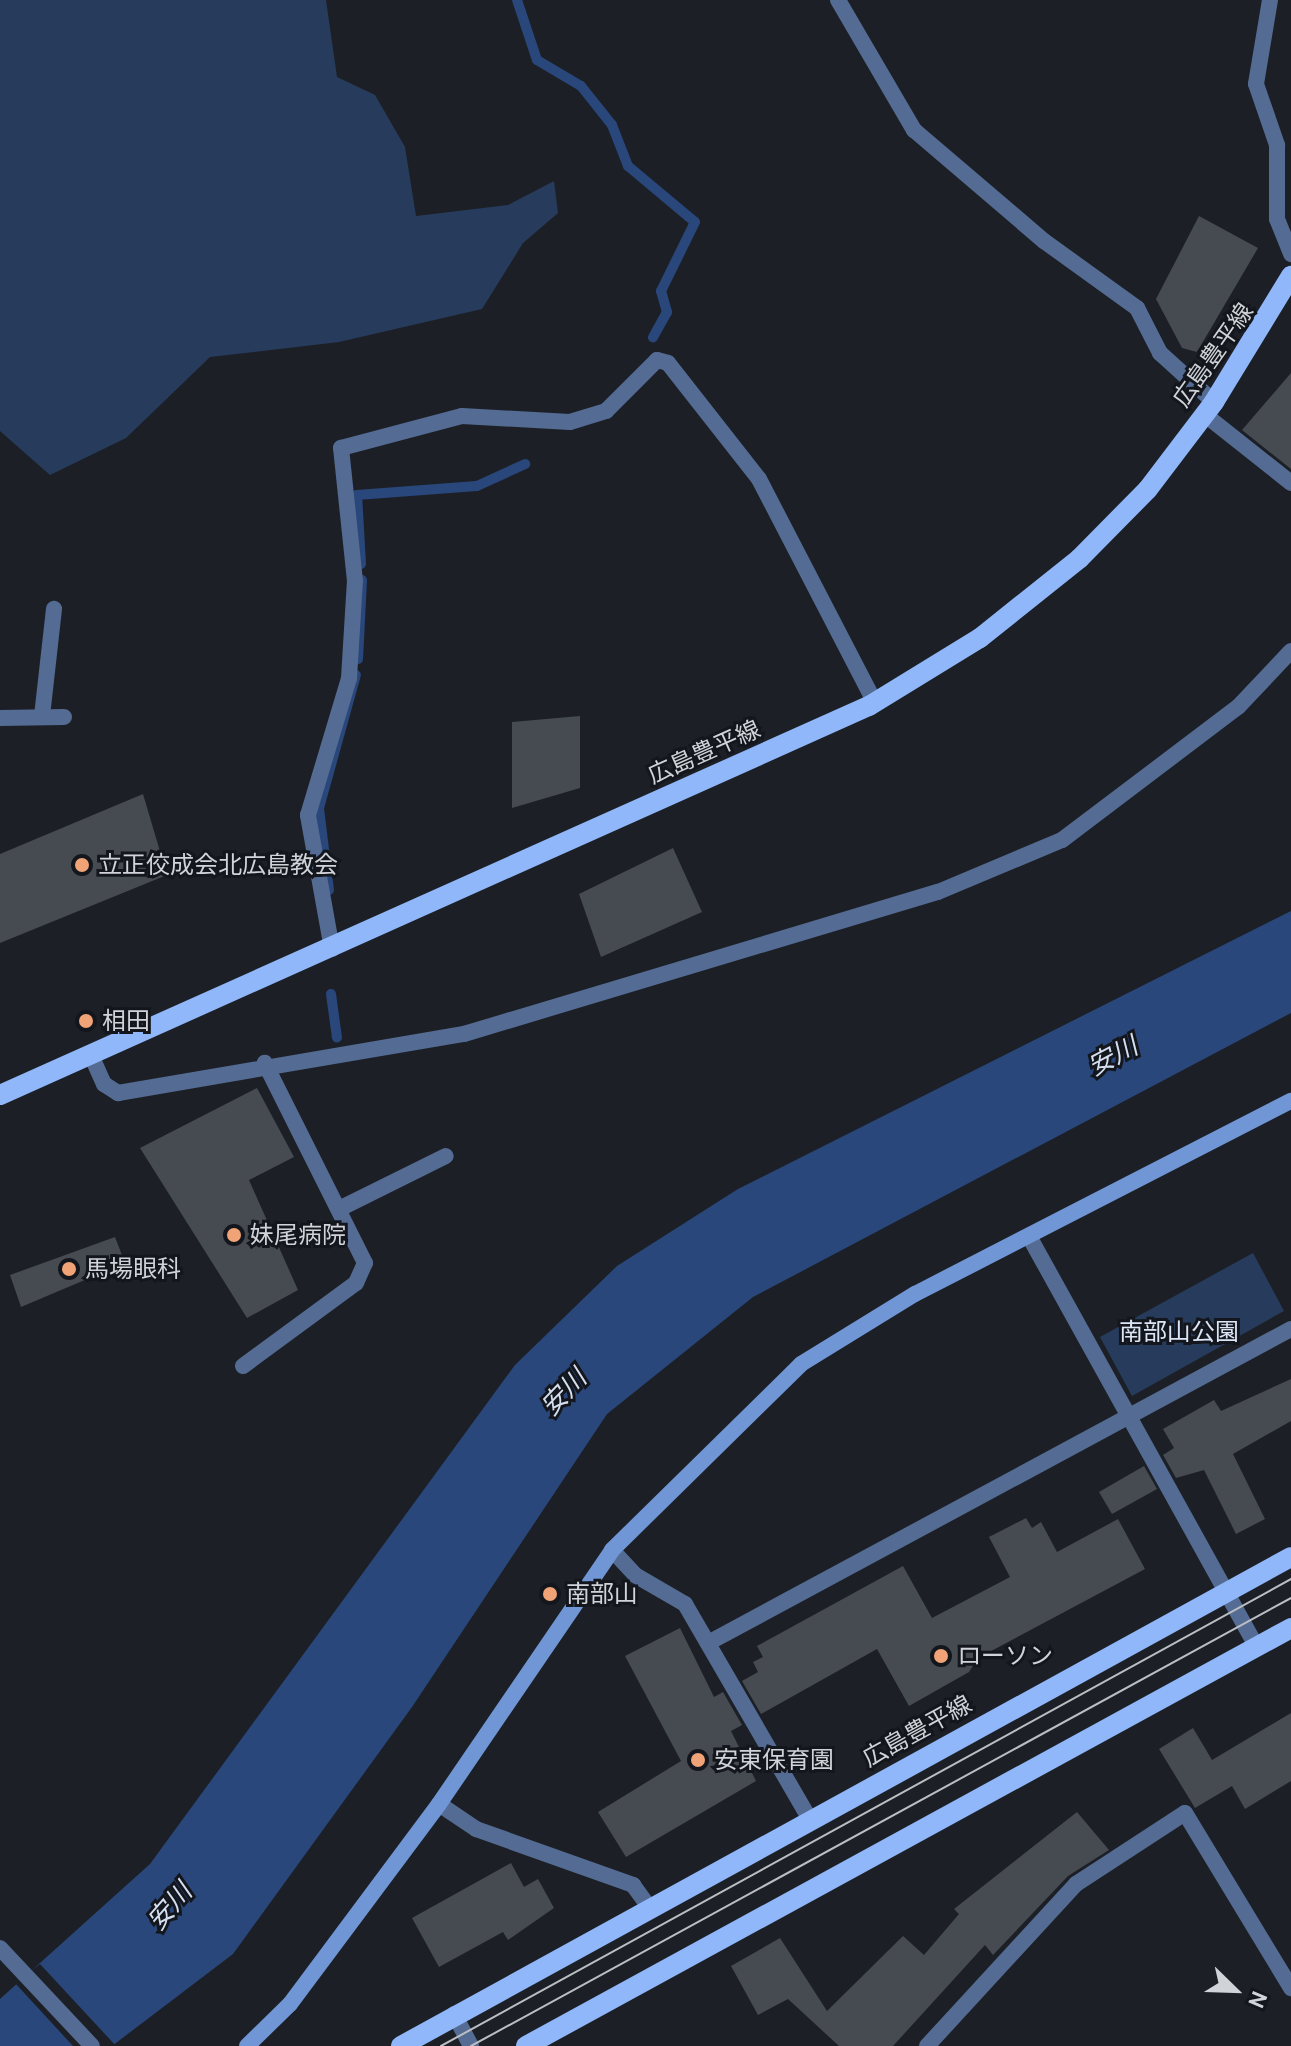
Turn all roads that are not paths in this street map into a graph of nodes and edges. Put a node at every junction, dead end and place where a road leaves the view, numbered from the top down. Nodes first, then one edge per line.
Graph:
1 (838, 0) edge
2 (1270, 0) edge
3 (1291, 254) edge
4 (1291, 276) edge
5 (1283, 308) edge
6 (1209, 408) junction
7 (1291, 483) edge
8 (54, 609) dead end
9 (1291, 651) edge
10 (874, 701) junction
11 (42, 716) junction
12 (64, 717) dead end
13 (0, 718) edge
14 (332, 949) junction
15 (91, 1055) junction
16 (265, 1063) junction
17 (0, 1095) edge
18 (1291, 1101) edge
19 (446, 1156) dead end
20 (339, 1209) junction
21 (1030, 1238) junction
22 (1291, 1329) edge
23 (243, 1366) dead end
24 (1129, 1415) junction
25 (612, 1550) junction
26 (1291, 1557) edge
27 (1228, 1591) junction
28 (1291, 1628) edge
29 (708, 1643) junction
30 (1257, 1647) junction
31 (439, 1804) junction
32 (810, 1820) junction
33 (649, 1907) junction
34 (0, 1948) edge
35 (1291, 1988) edge
36 (454, 2014) junction
37 (92, 2046) edge
38 (247, 2046) edge
39 (401, 2046) edge
40 (471, 2046) edge
41 (526, 2046) edge
42 (927, 2046) edge

1 - 6 street
2 - 3 street
4 - 5 main road, 広島豊平線
5 - 6 main road, 広島豊平線
6 - 7 street
6 - 10 main road, 広島豊平線
8 - 11 street
9 - 16 street
10 - 14 main road, 広島豊平線
10 - 14 street
11 - 12 street
11 - 13 street
14 - 15 main road, 広島豊平線
15 - 16 street
15 - 17 main road, 広島豊平線
16 - 20 street
18 - 21 street
19 - 20 street
20 - 23 street
21 - 24 street
21 - 25 street
22 - 24 street
24 - 27 street
24 - 29 street
25 - 29 street
25 - 31 street
26 - 27 main road, 広島豊平線
27 - 30 street
27 - 32 main road, 広島豊平線
28 - 30 main road
29 - 32 street
30 - 41 main road
31 - 33 street
31 - 38 street
32 - 33 main road, 広島豊平線
33 - 36 main road, 広島豊平線
34 - 37 street
35 - 42 street
36 - 39 main road, 広島豊平線
36 - 40 street

